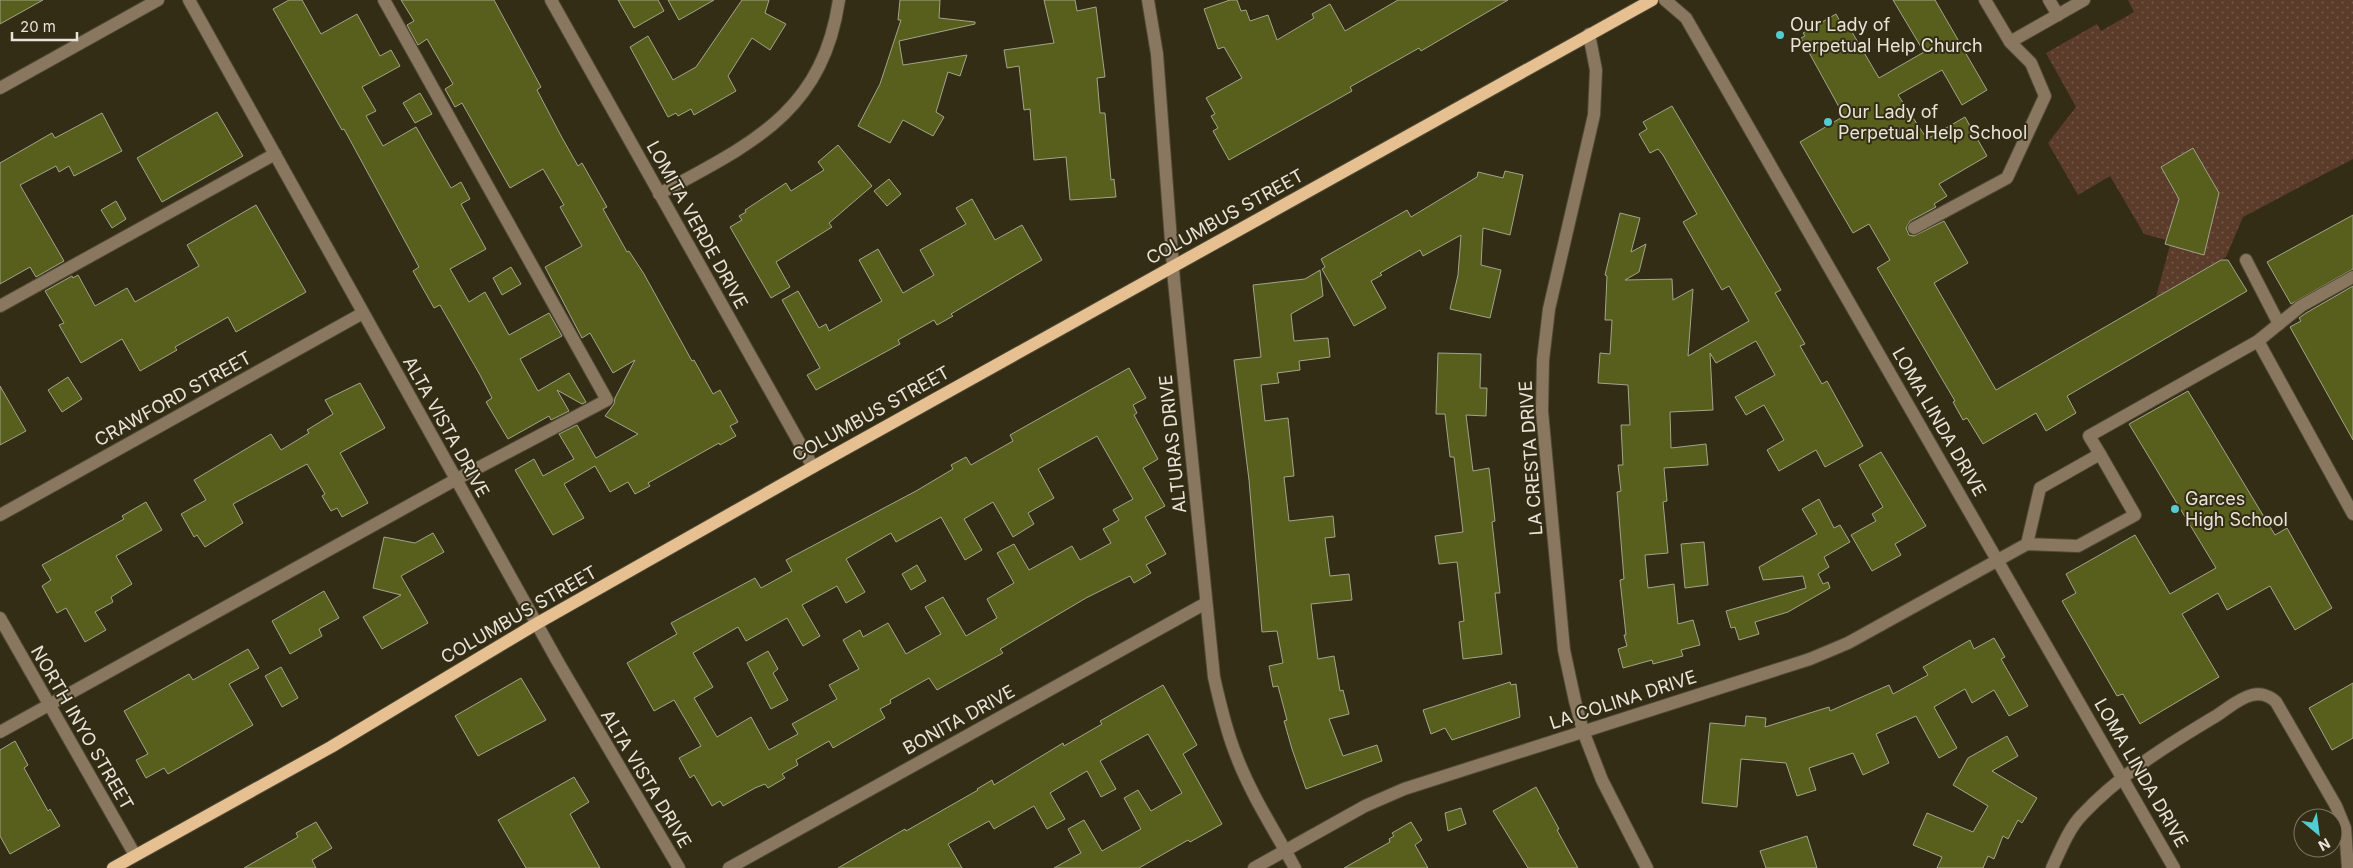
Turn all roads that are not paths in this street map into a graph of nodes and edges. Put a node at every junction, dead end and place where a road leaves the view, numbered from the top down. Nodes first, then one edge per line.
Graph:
1 (158, 0) edge
2 (189, 0) edge
3 (384, 0) edge
4 (552, 0) edge
5 (839, 0) edge
6 (1148, 0) edge
7 (1652, 0) edge
8 (1665, 0) edge
9 (1985, 0) edge
10 (2049, 0) edge
11 (2084, 0) edge
12 (2058, 15) junction
13 (1589, 34) junction
14 (2010, 42) junction
15 (0, 88) edge
16 (275, 154) junction
17 (659, 194) junction
18 (1914, 228) dead end
19 (2246, 260) dead end
20 (1173, 265) junction
21 (2353, 277) edge
22 (0, 306) edge
23 (363, 312) junction
24 (2279, 324) junction
25 (2258, 341) junction
26 (2100, 454) junction
27 (813, 466) junction
28 (455, 480) junction
29 (2353, 514) edge
30 (0, 515) edge
31 (2027, 544) junction
32 (2000, 560) junction
33 (1206, 603) junction
34 (0, 618) edge
35 (536, 624) junction
36 (49, 705) junction
37 (0, 732) edge
38 (1583, 732) junction
39 (2123, 778) junction
40 (1285, 850) junction
41 (135, 855) junction
42 (113, 868) edge
43 (679, 868) edge
44 (729, 868) edge
45 (1254, 868) edge
46 (1295, 868) edge
47 (1648, 868) edge
48 (2052, 868) edge
49 (2174, 868) edge
50 (2348, 868) edge

1 - 15 street
2 - 16 street, ALTA VISTA DRIVE
3 - 28 street
4 - 17 street, LOMITA VERDE DRIVE
5 - 17 street
6 - 20 street, ALTURAS DRIVE
7 - 13 main road, COLUMBUS STREET
8 - 32 street, LOMA LINDA DRIVE
9 - 14 street
10 - 12 street
11 - 12 street
12 - 14 street
13 - 20 main road, COLUMBUS STREET
13 - 38 street, LA CRESTA DRIVE
14 - 18 street
16 - 22 street
16 - 23 street, ALTA VISTA DRIVE
17 - 27 street, LOMITA VERDE DRIVE
19 - 24 street
20 - 27 main road, COLUMBUS STREET
20 - 33 street, ALTURAS DRIVE
21 - 24 street
23 - 28 street, ALTA VISTA DRIVE
23 - 30 street, CRAWFORD STREET
24 - 25 street
25 - 26 street
25 - 29 street
26 - 31 street
26 - 31 street
27 - 35 main road, COLUMBUS STREET
28 - 35 street, ALTA VISTA DRIVE
28 - 36 street
31 - 32 street, LA COLINA DRIVE
32 - 38 street, LA COLINA DRIVE
32 - 39 street, LOMA LINDA DRIVE
33 - 40 street, ALTURAS DRIVE
33 - 44 street, BONITA DRIVE
34 - 36 street, NORTH INYO STREET
35 - 41 main road, COLUMBUS STREET
35 - 43 street, ALTA VISTA DRIVE
36 - 37 street
36 - 41 street, NORTH INYO STREET
38 - 40 street, LA COLINA DRIVE
38 - 47 street, LA CRESTA DRIVE
39 - 48 street
39 - 49 street, LOMA LINDA DRIVE
39 - 50 street
40 - 45 street, LA COLINA DRIVE
40 - 46 street, ALTURAS DRIVE
41 - 42 main road, COLUMBUS STREET

